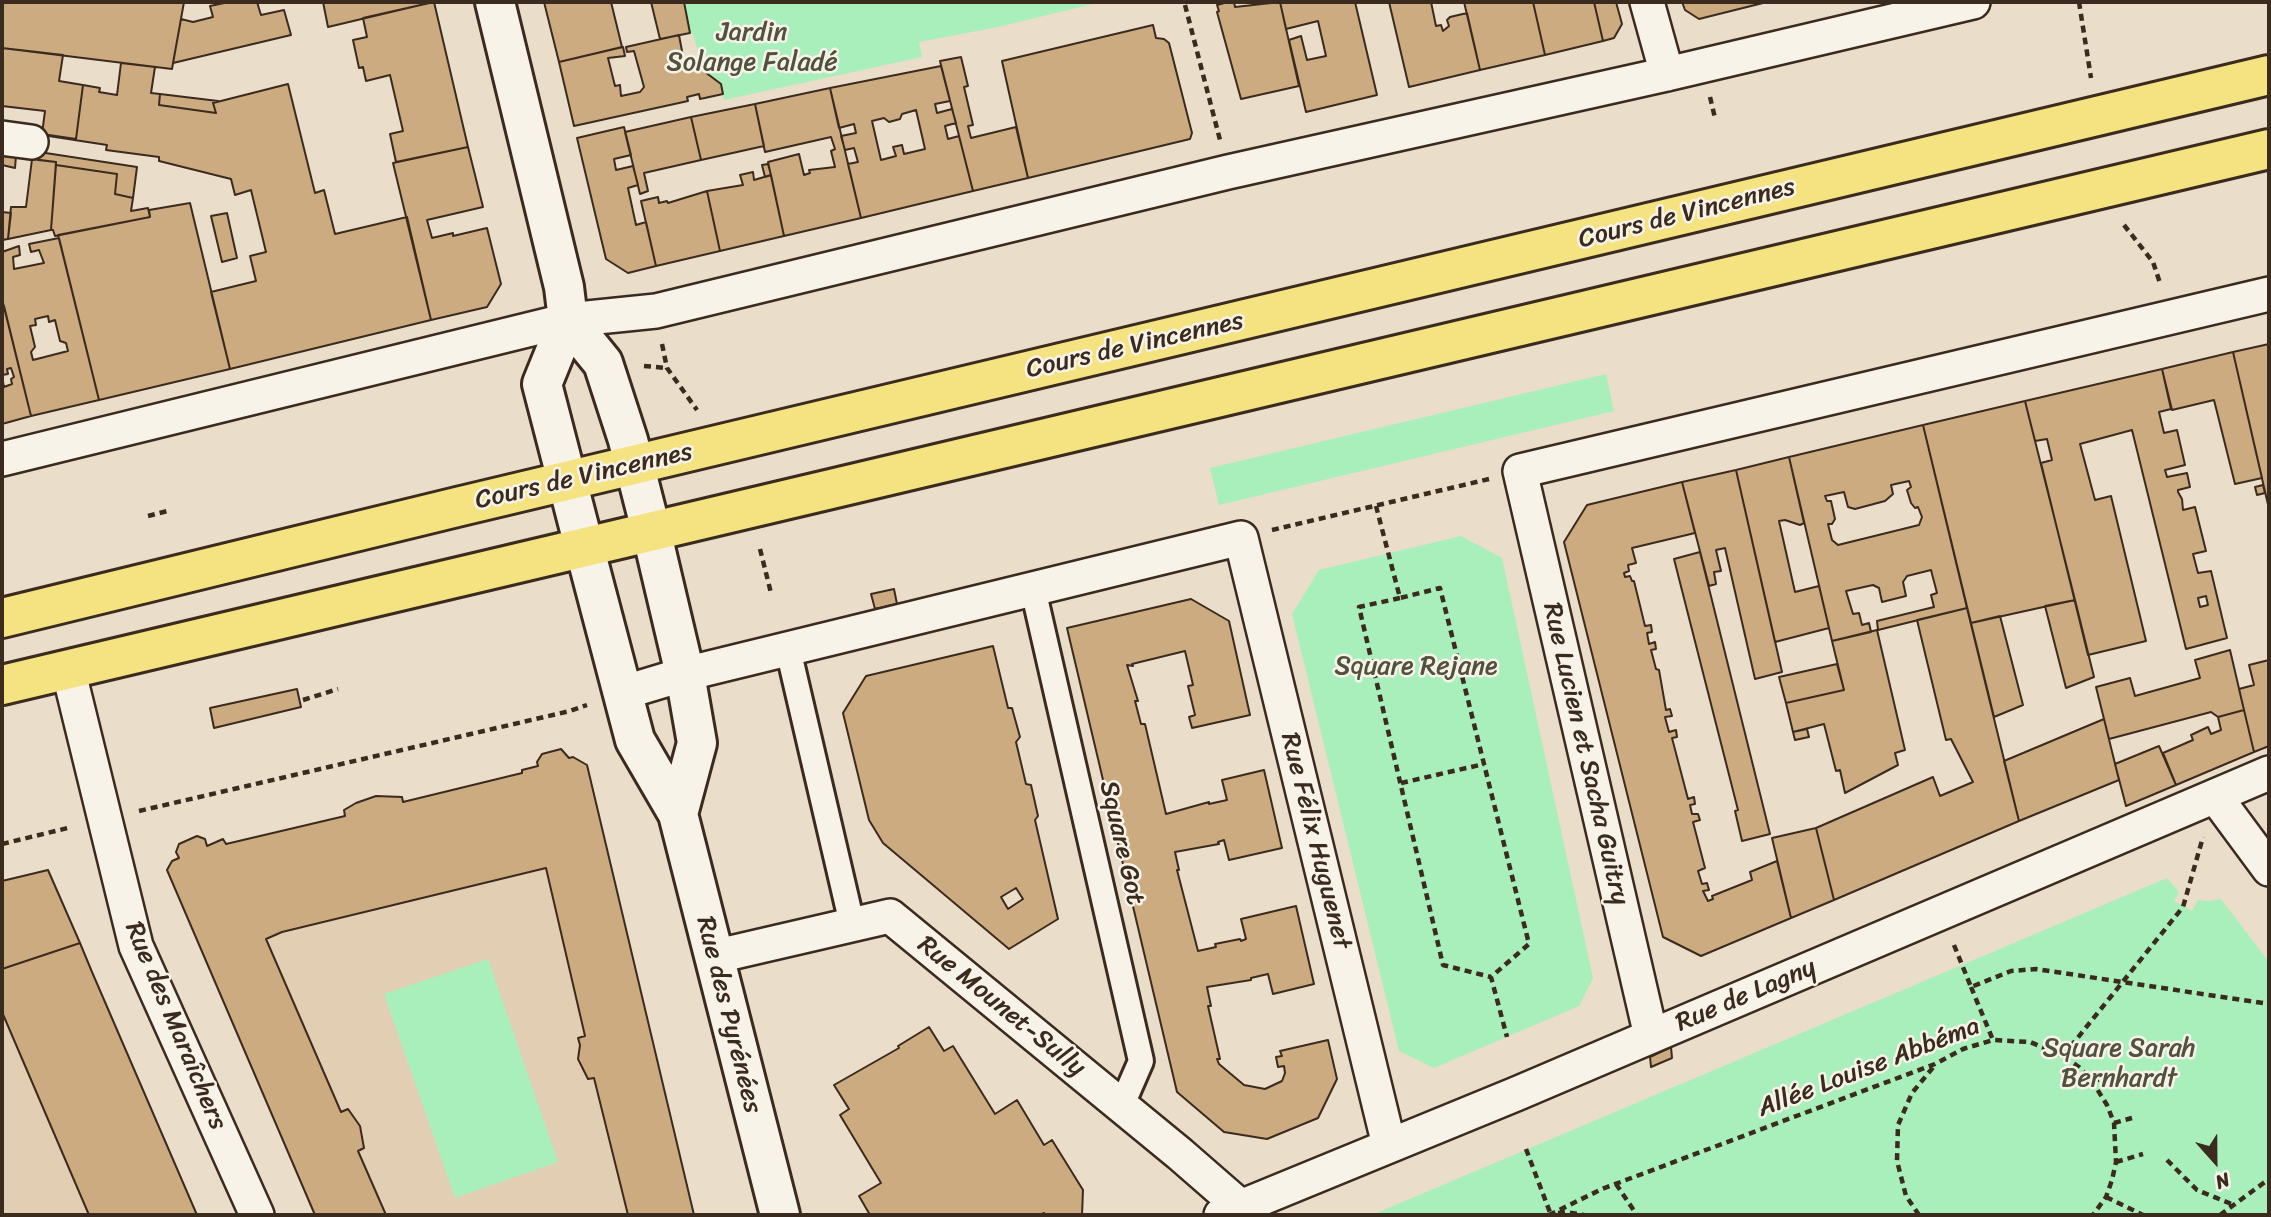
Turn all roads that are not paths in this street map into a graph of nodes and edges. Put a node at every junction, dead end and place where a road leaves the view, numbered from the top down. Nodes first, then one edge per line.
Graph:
1 (495, 2) edge
2 (1647, 2) edge
3 (1973, 2) edge
4 (1667, 74) junction
5 (2269, 75) edge
6 (2269, 149) edge
7 (2269, 294) edge
8 (568, 320) junction
9 (2, 459) edge
10 (635, 466) junction
11 (567, 482) junction
12 (651, 530) junction
13 (584, 546) junction
14 (1033, 589) junction
15 (2, 618) edge
16 (788, 649) junction
17 (68, 668) junction
18 (685, 674) junction
19 (2, 685) edge
20 (622, 693) junction
21 (2269, 773) edge
22 (2215, 796) junction
23 (678, 814) junction
24 (2269, 869) edge
25 (852, 924) junction
26 (713, 957) junction
27 (1651, 1036) junction
28 (1121, 1107) junction
29 (1389, 1145) junction
30 (1237, 1213) edge
31 (257, 1215) edge
32 (780, 1215) edge

1 - 8 main road
2 - 4 street
3 - 4 street
4 - 8 street
5 - 10 main road, Cours de Vincennes
6 - 12 main road
7 - 27 street, Rue Lucien et Sacha Guitry
8 - 9 street
8 - 10 main road, Rue des Pyrénées
8 - 11 main road, Rue des Pyrénées
10 - 11 main road, Cours de Vincennes
10 - 12 main road, Rue des Pyrénées
11 - 13 main road, Rue des Pyrénées
11 - 15 main road, Cours de Vincennes
12 - 13 main road
12 - 18 main road, Rue des Pyrénées
13 - 17 main road
13 - 20 main road, Rue des Pyrénées
14 - 16 street
14 - 28 street, Square Got
14 - 29 street, Rue Félix Huguenet
16 - 18 street
16 - 25 street
17 - 19 main road
17 - 31 street, Rue des Maraîchers
18 - 20 street
18 - 23 main road, Rue des Pyrénées
20 - 23 main road, Rue des Pyrénées
21 - 22 street, Rue de Lagny
22 - 24 street
22 - 27 street, Rue de Lagny
23 - 26 main road, Rue des Pyrénées
25 - 26 street, Rue Mounet-Sully
25 - 28 street, Rue Mounet-Sully
26 - 32 main road, Rue des Pyrénées
27 - 29 street, Rue de Lagny
28 - 30 street, Rue Mounet-Sully
29 - 30 street, Rue de Lagny

